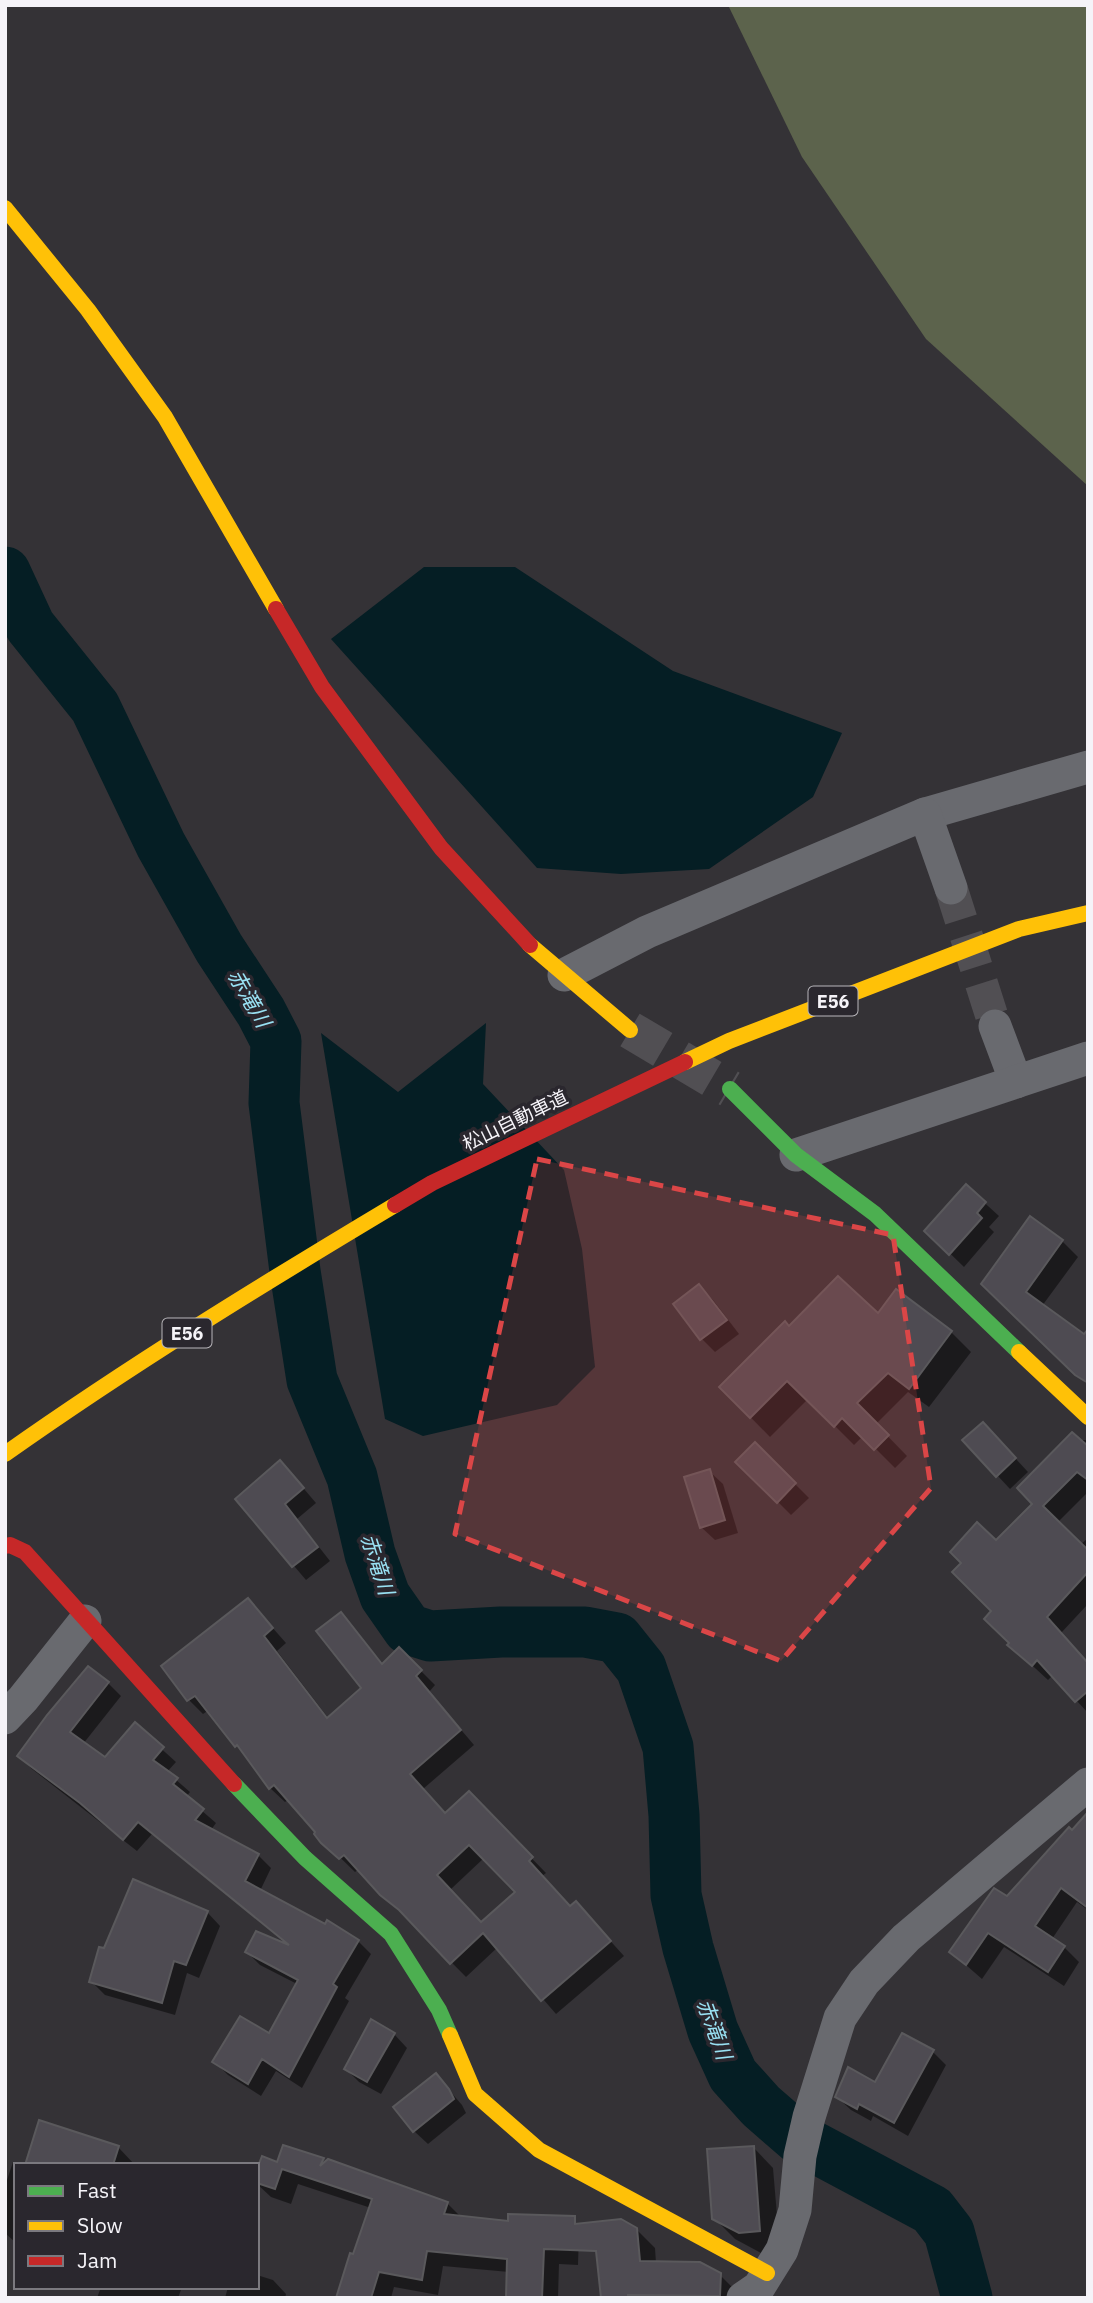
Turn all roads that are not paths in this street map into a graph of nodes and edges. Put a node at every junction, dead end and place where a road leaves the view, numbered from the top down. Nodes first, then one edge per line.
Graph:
1 (5, 208) edge
2 (1088, 767) edge
3 (925, 814) junction
4 (951, 888) tunnel mouth
5 (1088, 913) edge
6 (564, 975) junction
7 (995, 1027) tunnel mouth
8 (630, 1030) tunnel mouth
9 (1088, 1058) edge
10 (1016, 1082) junction
11 (730, 1089) tunnel mouth
12 (796, 1155) junction
13 (110, 1381) junction
14 (1088, 1417) edge
15 (5, 1454) edge
16 (5, 1470) edge
17 (5, 1546) edge
18 (85, 1621) junction
19 (5, 1718) edge
20 (1088, 1784) edge
21 (767, 2273) junction
22 (743, 2298) edge

1 - 6 main road
2 - 3 street
3 - 4 street
3 - 6 street
5 - 13 main road, 松山自動車道 / E56
6 - 8 main road
7 - 10 street
9 - 10 street
10 - 12 street
11 - 12 main road
12 - 14 main road
13 - 15 main road, 松山自動車道 / E56
13 - 16 main road
17 - 18 main road
18 - 19 street
18 - 21 main road
20 - 21 street
21 - 22 street

